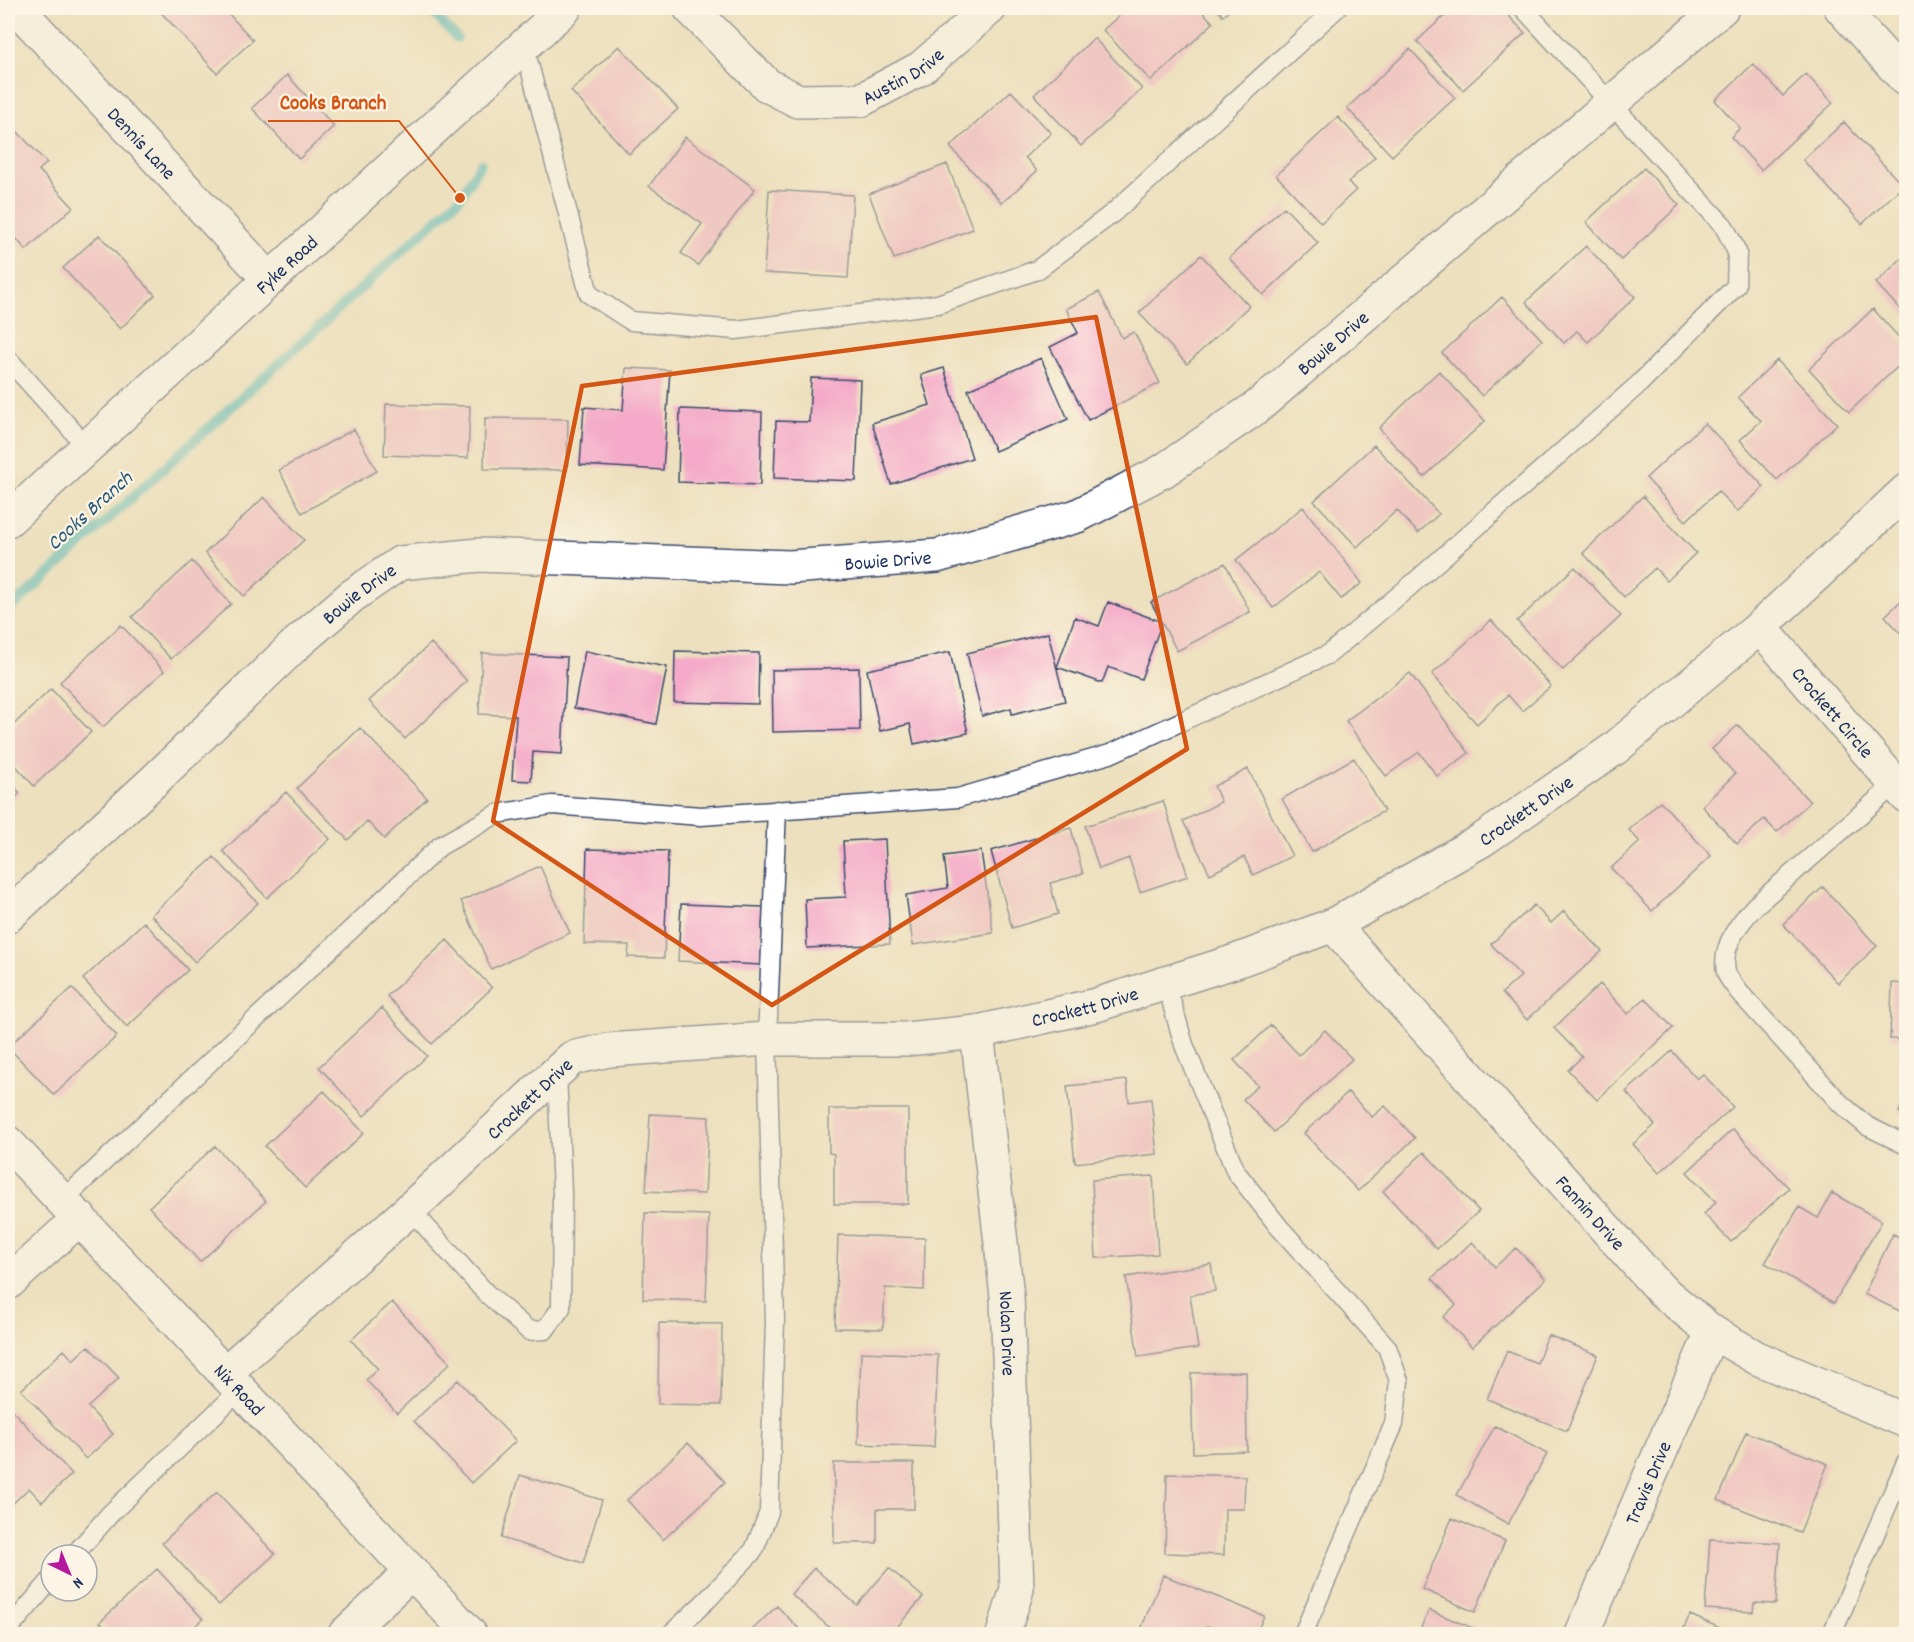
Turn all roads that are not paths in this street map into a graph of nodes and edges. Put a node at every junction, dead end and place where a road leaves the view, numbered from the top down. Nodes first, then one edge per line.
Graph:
1 (17, 8) edge
2 (565, 8) edge
3 (690, 8) edge
4 (990, 8) edge
5 (1337, 8) edge
6 (1523, 8) edge
7 (1722, 8) edge
8 (1841, 8) edge
9 (524, 45) junction
10 (1906, 80) edge
11 (1610, 104) junction
12 (269, 279) junction
13 (8, 359) edge
14 (87, 447) junction
15 (1906, 490) edge
16 (8, 520) edge
17 (1760, 627) junction
18 (1903, 785) edge
19 (777, 810) junction
20 (8, 916) edge
21 (1333, 925) junction
22 (1166, 983) junction
23 (977, 1032) junction
24 (767, 1039) junction
25 (557, 1072) junction
26 (8, 1143) edge
27 (1906, 1145) edge
28 (71, 1209) junction
29 (410, 1209) junction
30 (8, 1283) edge
31 (1712, 1332) junction
32 (233, 1381) junction
33 (1906, 1421) edge
34 (1906, 1462) edge
35 (85, 1543) edge
36 (412, 1572) junction
37 (39, 1595) edge
38 (8, 1630) edge
39 (345, 1635) edge
40 (470, 1635) edge
41 (671, 1635) edge
42 (1004, 1635) edge
43 (1303, 1635) edge
44 (1582, 1635) edge
45 (1832, 1635) edge

1 - 12 street, Dennis Lane
2 - 9 street, Fyke Road
3 - 4 street, Austin Drive
5 - 9 lane
6 - 11 lane
7 - 11 street, Bowie Drive
8 - 10 street
9 - 12 street, Fyke Road
11 - 19 lane
11 - 20 street, Bowie Drive
12 - 14 street, Fyke Road
13 - 14 lane
14 - 16 street, Fyke Road
15 - 17 street, Crockett Drive
17 - 18 street, Crockett Circle
17 - 21 street, Crockett Drive
18 - 27 lane
19 - 24 lane
19 - 28 lane
21 - 22 street, Crockett Drive
21 - 31 street, Fannin Drive
22 - 23 street, Crockett Drive
22 - 43 lane
23 - 24 street, Crockett Drive
23 - 42 street, Nolan Drive
24 - 25 street, Crockett Drive
24 - 41 lane
25 - 29 street, Crockett Drive
25 - 29 lane
26 - 28 street, Nix Road
28 - 30 street
28 - 32 street, Nix Road
29 - 32 street, Crockett Drive
31 - 33 street, Fannin Drive
31 - 44 street, Travis Drive
32 - 35 lane
32 - 36 street, Nix Road
34 - 45 lane
36 - 39 street
36 - 40 street, Nix Road
37 - 38 lane

